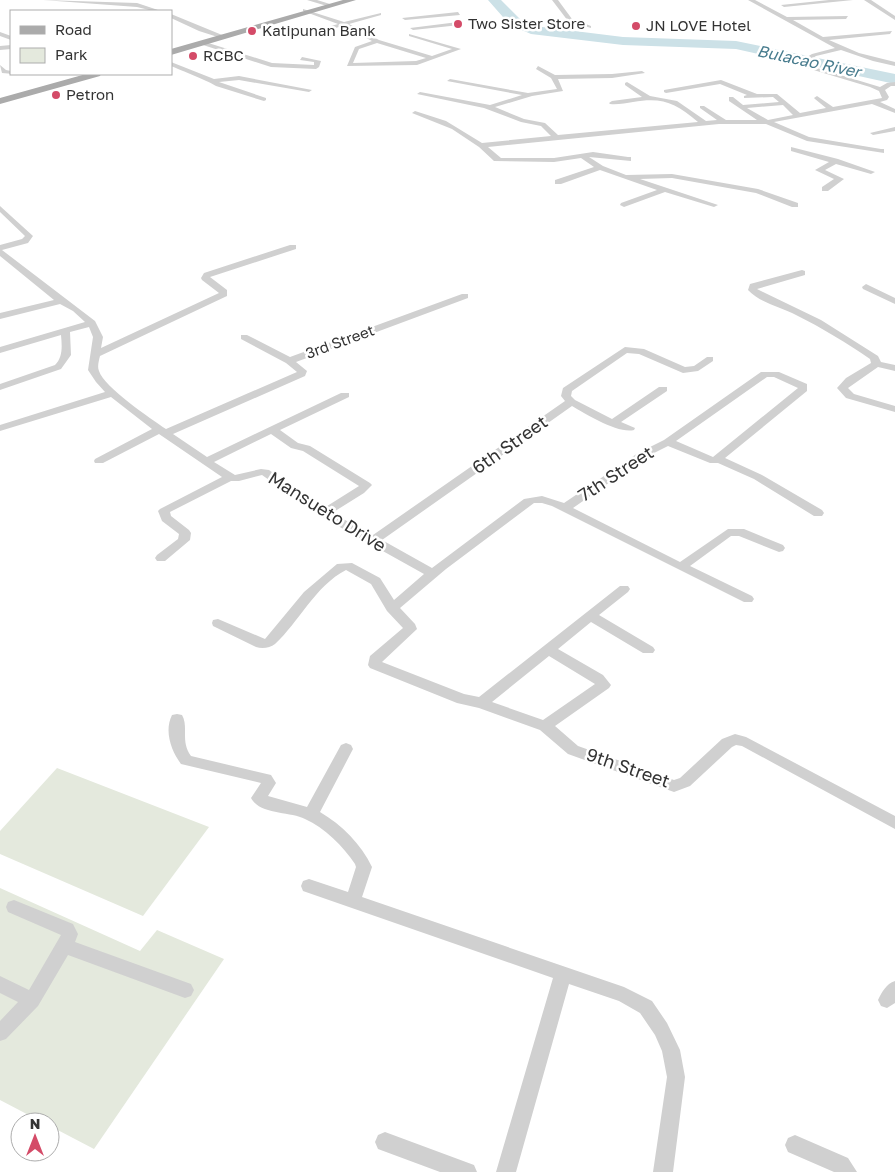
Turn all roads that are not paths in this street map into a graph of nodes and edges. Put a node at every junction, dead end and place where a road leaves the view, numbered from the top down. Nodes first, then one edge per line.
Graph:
1 (46, 0) edge
2 (310, 0) edge
3 (340, 0) edge
4 (352, 0) edge
5 (555, 0) edge
6 (751, 0) edge
7 (777, 0) edge
8 (850, 0) edge
9 (867, 0) edge
10 (801, 1) edge
11 (327, 4) junction
12 (784, 5) junction
13 (151, 10) edge
14 (308, 11) junction
15 (379, 14) dead end
16 (458, 14) dead end
17 (172, 16) edge
18 (782, 17) junction
19 (846, 17) dead end
20 (895, 18) edge
21 (191, 24) junction
22 (344, 24) junction
23 (458, 24) dead end
24 (588, 27) dead end
25 (413, 28) junction
26 (890, 32) dead end
27 (227, 34) junction
28 (411, 35) junction
29 (298, 37) dead end
30 (403, 38) dead end
31 (823, 39) junction
32 (394, 40) dead end
33 (378, 41) junction
34 (202, 43) junction
35 (386, 43) junction
36 (841, 48) junction
37 (172, 51) edge
38 (172, 51) edge
39 (433, 58) junction
40 (302, 59) dead end
41 (172, 64) edge
42 (895, 64) edge
43 (0, 66) edge
44 (538, 68) dead end
45 (10, 73) edge
46 (642, 73) dead end
47 (81, 75) edge
48 (92, 75) edge
49 (554, 77) junction
50 (214, 81) junction
51 (450, 81) dead end
52 (627, 84) dead end
53 (895, 84) edge
54 (309, 90) dead end
55 (881, 90) junction
56 (666, 91) dead end
57 (895, 93) edge
58 (420, 94) dead end
59 (532, 94) junction
60 (755, 96) junction
61 (817, 98) dead end
62 (264, 99) dead end
63 (650, 99) junction
64 (0, 100) edge
65 (788, 102) junction
66 (874, 102) junction
67 (612, 103) dead end
68 (746, 106) dead end
69 (491, 107) junction
70 (702, 107) dead end
71 (832, 110) junction
72 (895, 111) edge
73 (416, 113) dead end
74 (799, 116) junction
75 (725, 122) junction
76 (766, 122) junction
77 (704, 123) junction
78 (895, 129) edge
79 (873, 134) dead end
80 (558, 139) junction
81 (816, 141) junction
82 (482, 145) junction
83 (882, 151) dead end
84 (582, 155) junction
85 (628, 159) dead end
86 (835, 161) junction
87 (600, 168) junction
88 (871, 172) dead end
89 (625, 177) junction
90 (558, 182) dead end
91 (825, 189) dead end
92 (663, 190) junction
93 (794, 204) dead end
94 (624, 205) dead end
95 (714, 205) dead end
96 (0, 208) edge
97 (293, 246) dead end
98 (0, 250) edge
99 (802, 273) dead end
100 (866, 287) dead end
101 (465, 296) dead end
102 (61, 301) junction
103 (895, 301) edge
104 (0, 316) edge
105 (92, 323) junction
106 (65, 331) junction
107 (244, 337) dead end
108 (0, 350) edge
109 (96, 354) junction
110 (710, 359) dead end
111 (289, 361) junction
112 (876, 364) junction
113 (895, 368) edge
114 (0, 387) edge
115 (663, 389) dead end
116 (113, 393) junction
117 (345, 396) dead end
118 (571, 402) junction
119 (895, 409) edge
120 (613, 422) junction
121 (0, 428) edge
122 (630, 428) dead end
123 (272, 430) junction
124 (161, 432) junction
125 (668, 442) junction
126 (718, 459) junction
127 (99, 461) dead end
128 (206, 461) junction
129 (230, 477) junction
130 (565, 508) junction
131 (324, 513) junction
132 (818, 513) dead end
133 (374, 540) junction
134 (779, 548) dead end
135 (161, 558) dead end
136 (681, 567) junction
137 (432, 573) junction
138 (624, 589) dead end
139 (748, 599) dead end
140 (392, 608) junction
141 (591, 616) junction
142 (218, 623) dead end
143 (550, 650) junction
144 (648, 650) dead end
145 (481, 703) junction
146 (177, 720) dead end
147 (545, 726) junction
148 (346, 749) dead end
149 (311, 814) junction
150 (895, 823) edge
151 (309, 886) dead end
152 (353, 901) junction
153 (14, 907) dead end
154 (65, 946) junction
155 (563, 974) junction
156 (0, 984) edge
157 (185, 990) dead end
158 (32, 1000) junction
159 (0, 1033) edge
160 (385, 1142) dead end
161 (794, 1145) dead end
162 (467, 1172) edge
163 (506, 1172) edge
164 (663, 1172) edge
165 (847, 1172) edge

1 - 13 street
2 - 11 street
3 - 11 main road
4 - 14 main road
5 - 24 street
6 - 18 street
7 - 12 street
8 - 10 street
9 - 20 street
10 - 12 street
11 - 14 main road
12 - 18 street
14 - 22 street
14 - 27 main road
15 - 22 street
16 - 25 street
17 - 21 street
18 - 19 street
18 - 31 street
21 - 27 street
21 - 27 street
22 - 29 street
22 - 33 street
23 - 25 street
25 - 28 street
26 - 31 street
27 - 34 main road
27 - 37 main road
28 - 30 street
28 - 39 street
31 - 36 street
32 - 35 street
33 - 35 street
33 - 39 street
34 - 38 main road
34 - 40 street
35 - 39 street
36 - 42 street
36 - 55 street
41 - 50 street
43 - 45 street
44 - 49 street
46 - 49 street
47 - 64 main road
48 - 64 main road
49 - 59 street
50 - 54 street
50 - 62 street
51 - 59 street
52 - 63 street
53 - 55 street
55 - 57 street
55 - 66 street
56 - 60 street
58 - 69 street
59 - 69 street
60 - 65 street
60 - 76 street
61 - 71 street
63 - 67 street
63 - 77 street
65 - 68 street
65 - 74 street
66 - 71 street
66 - 72 street
69 - 80 street
70 - 75 street
71 - 74 street
73 - 82 street
74 - 76 street
75 - 76 street
75 - 77 street
76 - 81 street
77 - 80 street
78 - 79 street
80 - 82 street
81 - 83 street
81 - 86 street
82 - 84 street
84 - 85 street
84 - 87 street
86 - 88 street
86 - 91 street
87 - 89 street
87 - 90 street
89 - 92 street
89 - 93 street
92 - 94 street
92 - 95 street
96 - 98 street
97 - 109 street
98 - 102 street
99 - 112 street
100 - 103 street
101 - 111 street, 3rd Street
102 - 104 street
102 - 105 street
105 - 106 street
105 - 109 street
106 - 108 street
106 - 114 street
107 - 111 street
109 - 116 street
110 - 118 street
111 - 124 street, 3rd Street
112 - 113 street
112 - 119 street
115 - 120 street
116 - 121 street
116 - 124 street
117 - 123 street
118 - 120 street
118 - 133 street, 6th Street
120 - 122 street
123 - 128 street
123 - 131 street
124 - 127 street
124 - 128 street
125 - 126 street
125 - 126 street, 7th Street
125 - 130 street, 7th Street
126 - 132 street
128 - 129 street
129 - 131 street, Mansueto Drive
129 - 135 street, Mansueto Drive
130 - 136 street
130 - 137 street, 7th Street
131 - 133 street, Mansueto Drive
133 - 137 street, Mansueto Drive
134 - 136 street
136 - 139 street
137 - 140 street, 7th Street
138 - 141 street
140 - 142 street
140 - 145 street, 9th Street
141 - 143 street
141 - 144 street
143 - 145 street
143 - 147 street
145 - 147 street, 9th Street
146 - 149 street
147 - 150 street, 9th Street
148 - 149 street
149 - 152 street
151 - 152 street
152 - 155 street
153 - 154 street
154 - 157 street
154 - 158 street
155 - 163 street
155 - 164 street
156 - 158 street
158 - 159 street
160 - 162 street
161 - 165 street

